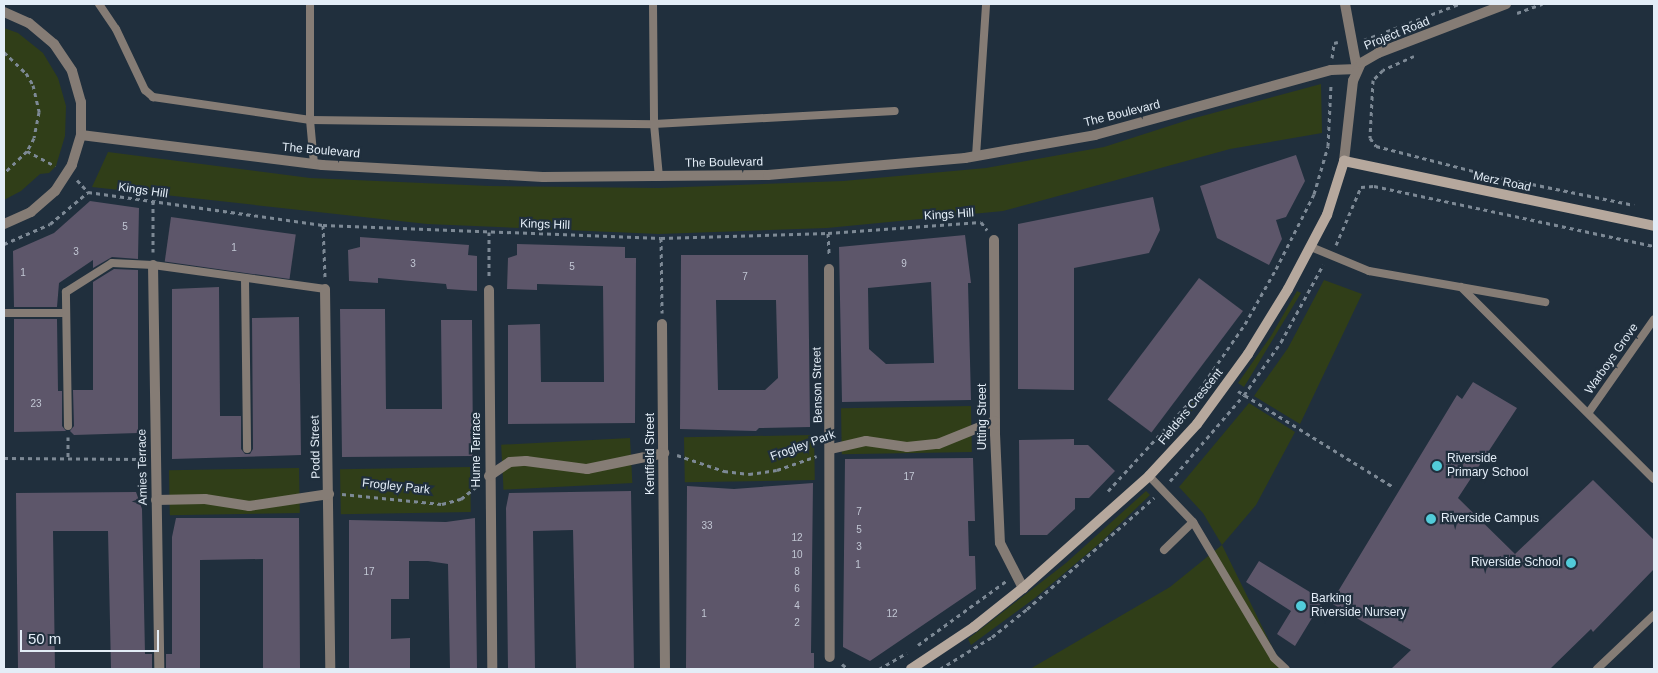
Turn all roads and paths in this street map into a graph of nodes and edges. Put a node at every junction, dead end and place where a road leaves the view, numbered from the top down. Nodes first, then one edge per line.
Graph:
1 (99, 4) edge
2 (310, 4) edge
3 (654, 4) edge
4 (986, 4) edge
5 (1345, 4) edge
6 (1459, 4) edge
7 (1506, 4) edge
8 (4, 12) edge
9 (1360, 41) dead end
10 (1343, 42) dead end
11 (4, 52) edge
12 (1332, 61) dead end
13 (1357, 69) junction
14 (1376, 76) dead end
15 (1331, 79) dead end
16 (895, 111) dead end
17 (310, 120) junction
18 (654, 124) junction
19 (81, 135) junction
20 (28, 151) junction
21 (976, 156) junction
22 (1344, 161) junction
23 (314, 164) junction
24 (56, 166) dead end
25 (4, 173) edge
26 (74, 176) dead end
27 (659, 177) junction
28 (88, 192) junction
29 (153, 201) junction
30 (1640, 207) dead end
31 (4, 224) edge
32 (324, 225) junction
33 (1654, 226) edge
34 (489, 232) junction
35 (828, 233) junction
36 (661, 238) junction
37 (994, 240) joint
38 (4, 244) edge
39 (1654, 246) edge
40 (1311, 247) junction
41 (1334, 248) dead end
42 (153, 265) junction
43 (829, 269) joint
44 (1318, 274) dead end
45 (245, 279) junction
46 (1460, 287) junction
47 (326, 289) junction
48 (489, 290) joint
49 (1545, 302) dead end
50 (4, 313) edge
51 (66, 313) junction
52 (1654, 319) edge
53 (662, 324) joint
54 (1251, 400) dead end
55 (1589, 412) junction
56 (995, 421) junction
57 (68, 426) joint
58 (247, 449) dead end
59 (831, 449) junction
60 (664, 453) junction
61 (1142, 456) dead end
62 (4, 458) edge
63 (68, 458) junction
64 (155, 459) junction
65 (489, 476) junction
66 (1149, 476) junction
67 (1654, 479) edge
68 (1392, 486) dead end
69 (1163, 489) junction
70 (329, 494) junction
71 (156, 500) junction
72 (1193, 522) junction
73 (1164, 550) dead end
74 (1023, 588) junction
75 (1654, 615) edge
76 (830, 657) dead end
77 (160, 669) edge
78 (330, 669) edge
79 (492, 669) edge
80 (665, 669) edge
81 (911, 669) edge
82 (940, 669) edge
83 (1286, 669) edge
84 (1596, 669) edge

1 - 17 lane
2 - 17 lane
3 - 18 lane
4 - 21 lane
5 - 13 street, Fielders Crescent
6 - 9 path, Project Road
7 - 13 street, Project Road
8 - 19 street
10 - 12 path
11 - 20 path
13 - 21 street, The Boulevard
13 - 22 street, Fielders Crescent
14 - 30 path, Merz Road
15 - 61 path, Fielders Crescent
16 - 18 lane
17 - 18 lane
17 - 23 lane
18 - 27 lane
19 - 23 street, The Boulevard
19 - 31 street
20 - 24 path
20 - 25 path
21 - 27 street, The Boulevard
22 - 33 street, Merz Road
22 - 40 street, Fielders Crescent
23 - 27 street, The Boulevard
26 - 28 path
28 - 29 path, Kings Hill
28 - 38 path
29 - 32 path, Kings Hill
29 - 42 path
32 - 34 path, Kings Hill
32 - 47 path
34 - 36 path, Kings Hill
34 - 48 path
35 - 36 path, Kings Hill
35 - 37 path, Kings Hill
35 - 43 path
36 - 53 path
37 - 56 street, Utting Street
39 - 41 path
40 - 46 lane
40 - 66 street, Fielders Crescent
42 - 45 lane
42 - 51 lane
42 - 64 street, Amies Terrace
43 - 59 street, Benson Street
44 - 69 path
45 - 47 lane
45 - 58 lane
46 - 49 lane
46 - 55 lane
47 - 70 street, Podd Street
48 - 65 street, Hume Terrace
50 - 51 lane
51 - 57 lane
52 - 55 lane, Warboys Grove
53 - 60 street, Kentfield Street
54 - 68 path
55 - 67 lane
56 - 59 street, Frogley Park
56 - 74 street, Utting Street
57 - 63 path
59 - 60 path, Frogley Park
59 - 76 street, Benson Street
60 - 65 street
60 - 80 street, Kentfield Street
62 - 63 path
63 - 64 path
64 - 71 street, Amies Terrace
65 - 70 path, Frogley Park
65 - 79 street, Hume Terrace
66 - 69 lane
66 - 74 street, Fielders Crescent
69 - 72 lane
69 - 82 path
70 - 71 street
70 - 78 street, Podd Street
71 - 77 street, Amies Terrace
72 - 73 lane
72 - 83 lane
74 - 81 street, Fielders Crescent
75 - 84 lane

